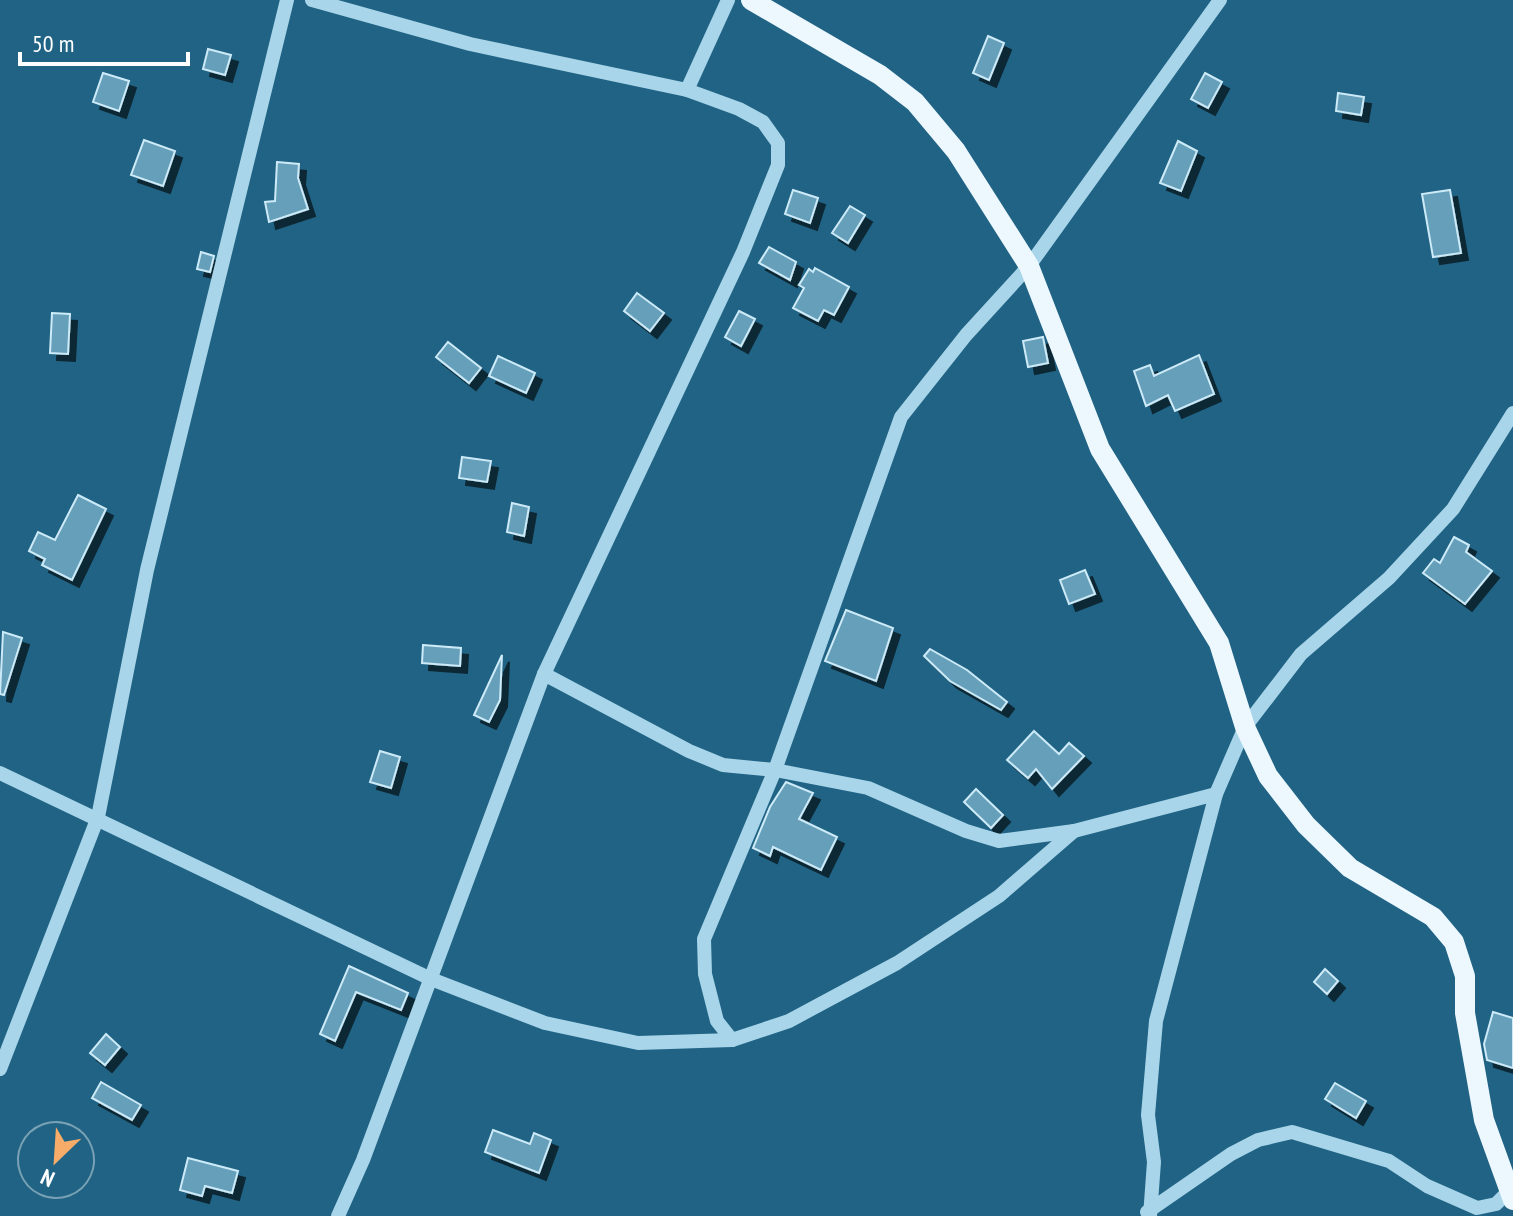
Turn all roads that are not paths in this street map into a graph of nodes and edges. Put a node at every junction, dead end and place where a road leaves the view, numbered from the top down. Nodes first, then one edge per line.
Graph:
1 (287, 0) edge
2 (312, 0) edge
3 (728, 0) edge
4 (751, 0) edge
5 (1220, 0) edge
6 (687, 90) junction
7 (1029, 266) junction
8 (1513, 413) edge
9 (544, 674) junction
10 (1245, 727) junction
11 (775, 770) junction
12 (0, 773) edge
13 (1216, 794) junction
14 (98, 817) junction
15 (1074, 831) junction
16 (431, 979) junction
17 (732, 1040) junction
18 (0, 1069) edge
19 (1511, 1196) edge
20 (1148, 1213) edge
21 (338, 1216) edge

1 - 14 street
2 - 6 street
3 - 6 street
4 - 7 main road
5 - 7 street
6 - 9 street
7 - 10 main road
7 - 11 street
8 - 10 street
9 - 11 street
9 - 16 street
10 - 13 street
10 - 19 main road
11 - 15 street
11 - 17 street
12 - 14 street
13 - 15 street
13 - 20 street
14 - 16 street
14 - 18 street
15 - 17 street
16 - 17 street
16 - 21 street
19 - 20 street

